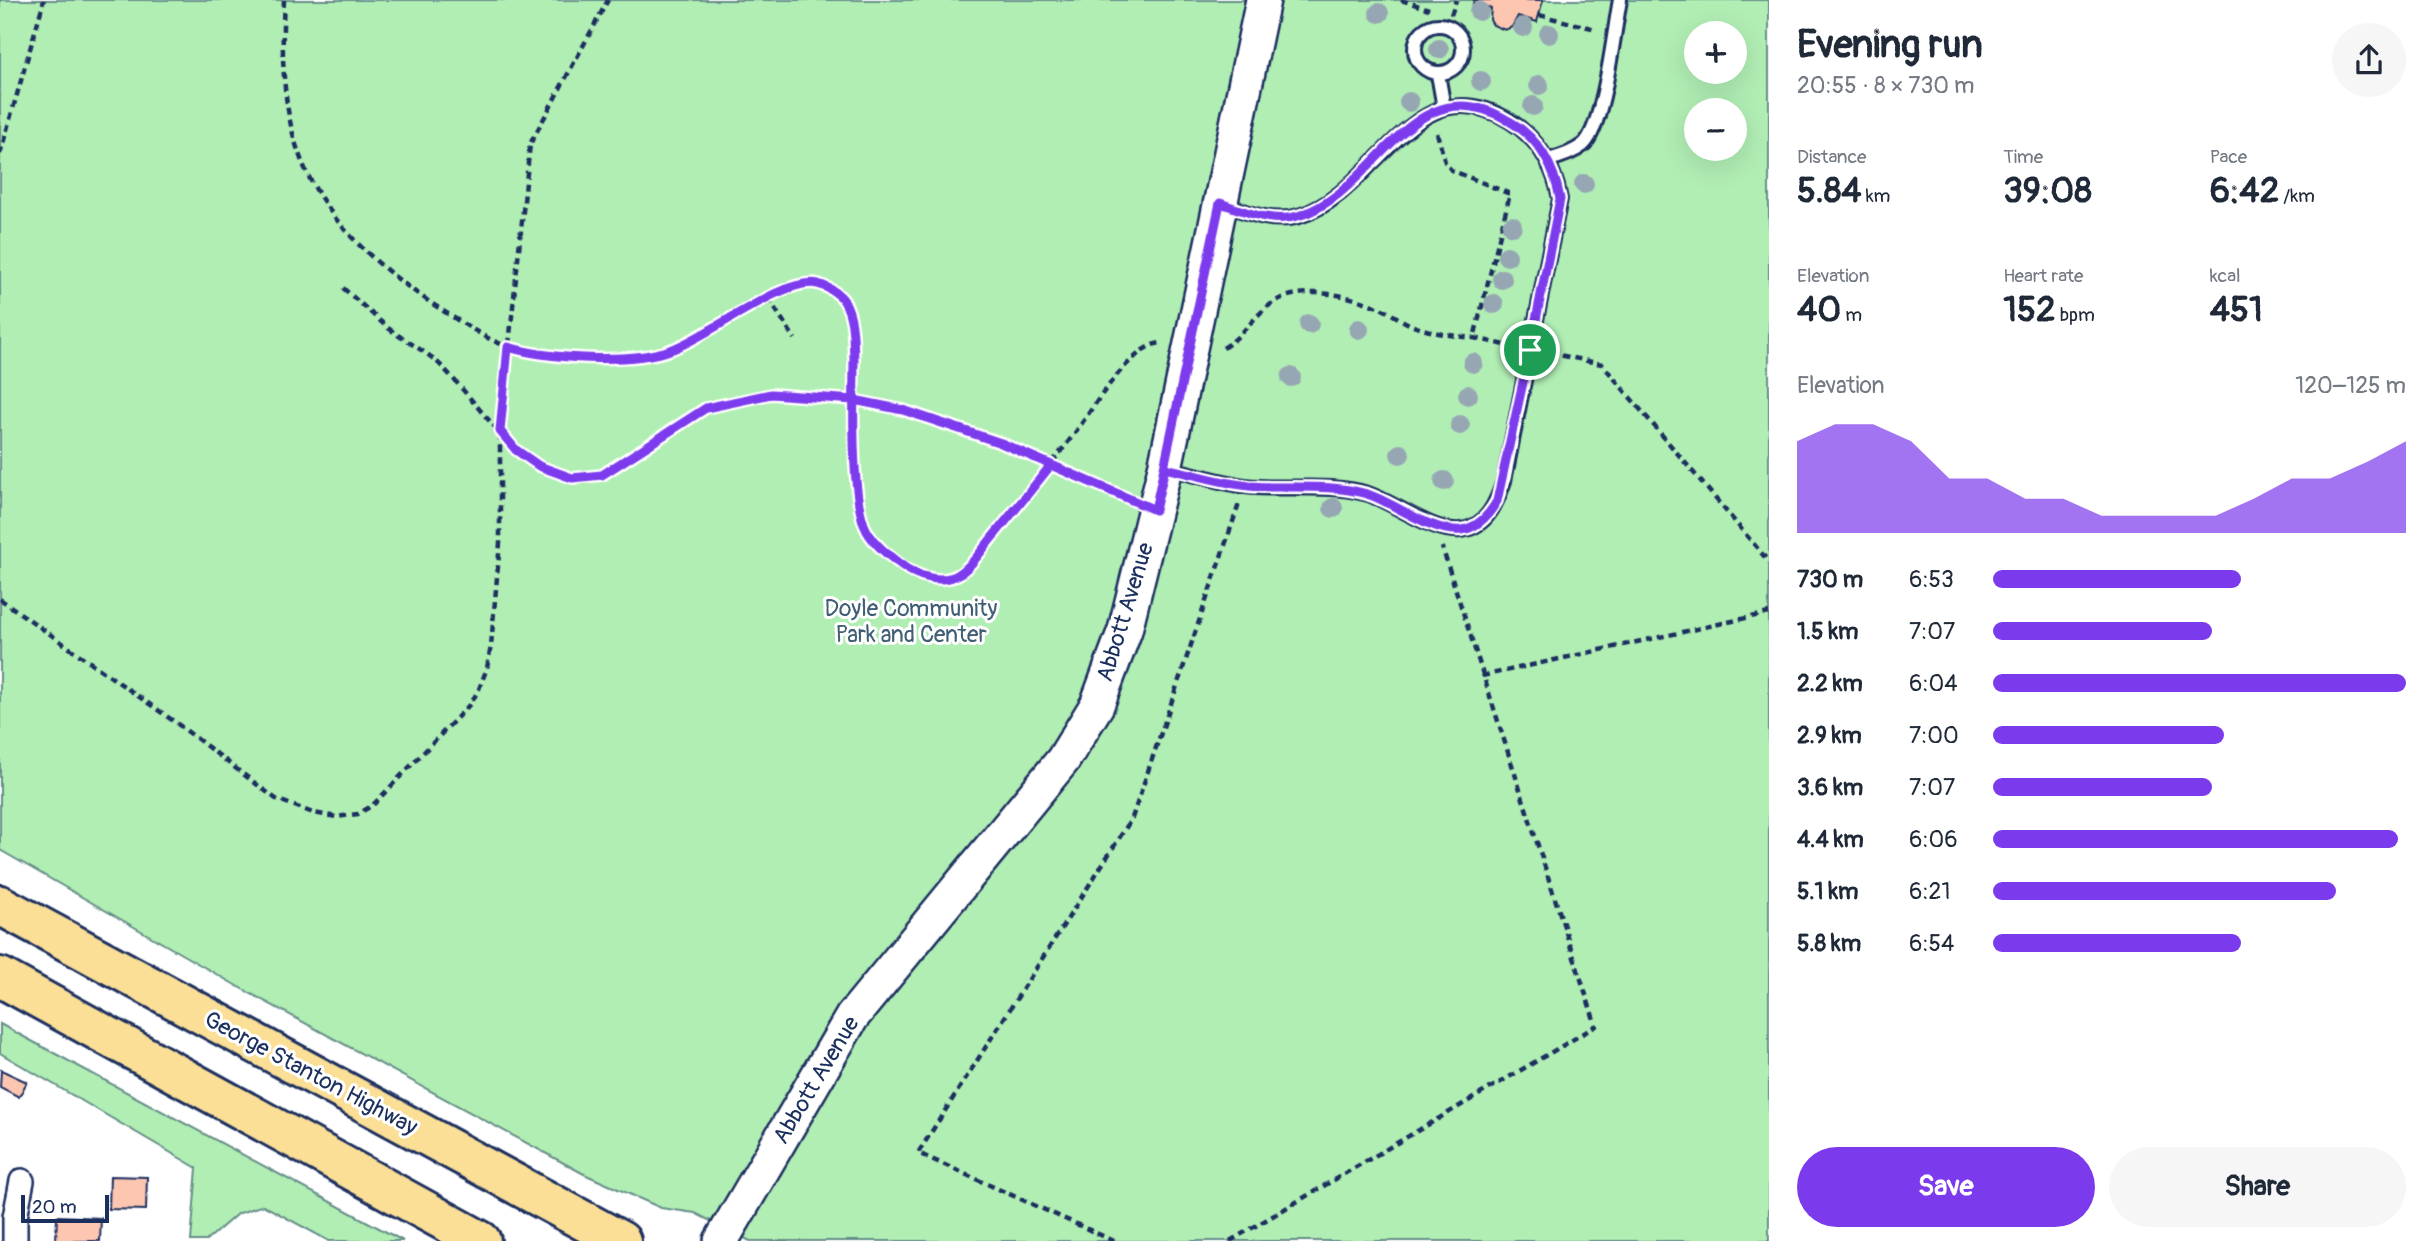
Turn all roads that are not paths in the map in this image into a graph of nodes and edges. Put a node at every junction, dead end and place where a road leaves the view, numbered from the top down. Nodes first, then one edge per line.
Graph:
1 (1263, 0) edge
2 (1620, 0) edge
3 (1438, 74) junction
4 (1444, 108) junction
5 (1548, 160) junction
6 (1220, 203) junction
7 (1165, 468) junction
8 (0, 905) edge
9 (0, 977) edge
10 (22, 1181) dead end
11 (15, 1241) edge
12 (481, 1241) edge
13 (621, 1241) edge
14 (720, 1241) edge

1 - 6 street, Abbott Avenue
2 - 5 lane
3 - 3 lane
3 - 4 lane
4 - 5 lane
4 - 6 lane
5 - 7 lane
6 - 7 street, Abbott Avenue
7 - 14 street, Abbott Avenue
8 - 13 highway, George Stanton Highway
9 - 12 highway
10 - 11 street

